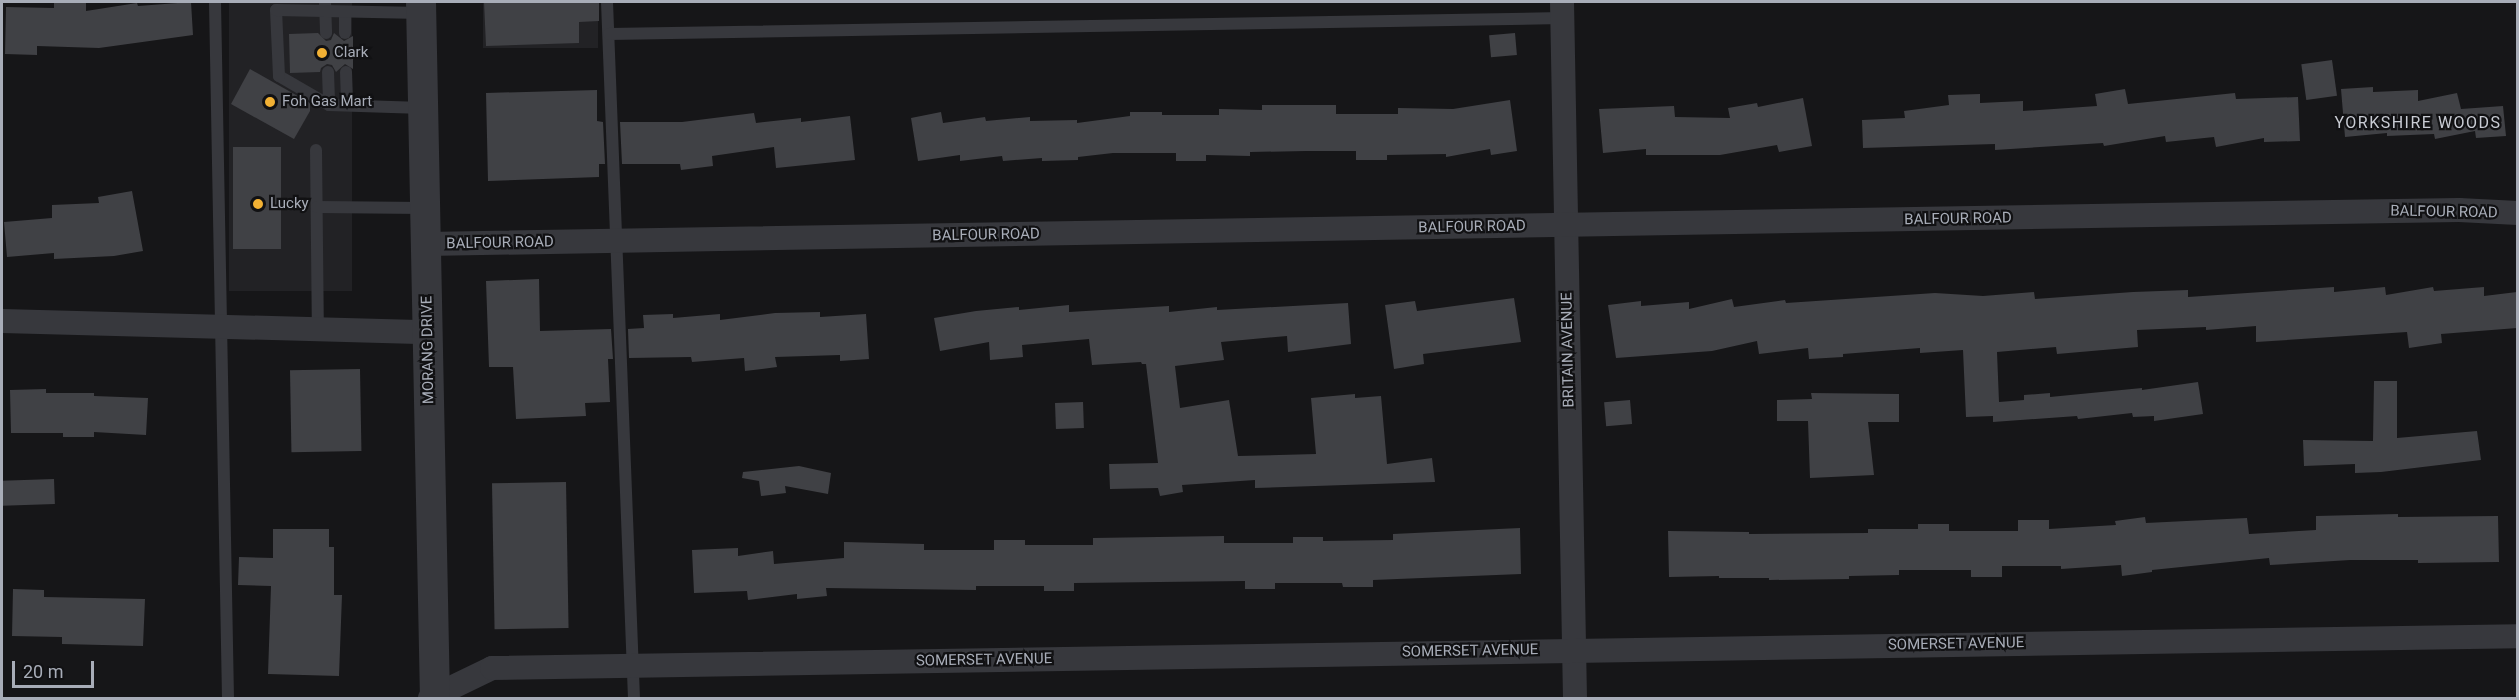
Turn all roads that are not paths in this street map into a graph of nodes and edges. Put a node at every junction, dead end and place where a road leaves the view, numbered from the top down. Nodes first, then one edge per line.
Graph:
1 (215, 2) edge
2 (607, 2) edge
3 (326, 7) edge
4 (421, 7) edge
5 (1562, 10) edge
6 (345, 12) junction
7 (326, 33) dead end
8 (345, 33) dead end
9 (609, 34) junction
10 (328, 72) dead end
11 (346, 72) dead end
12 (329, 105) junction
13 (347, 105) junction
14 (423, 108) junction
15 (316, 150) dead end
16 (316, 207) junction
17 (425, 208) junction
18 (2517, 213) edge
19 (1566, 225) junction
20 (618, 240) junction
21 (426, 244) junction
22 (2, 321) edge
23 (220, 326) junction
24 (318, 329) junction
25 (428, 332) junction
26 (2517, 636) edge
27 (1574, 650) junction
28 (633, 665) junction
29 (433, 698) edge
30 (228, 699) edge
31 (634, 699) edge
32 (1575, 699) edge

1 - 23 lane
2 - 9 lane
3 - 6 lane
3 - 7 lane
3 - 12 lane
4 - 6 lane
4 - 14 street, MORANG DRIVE
5 - 9 lane
5 - 19 street, BRITAIN AVENUE
6 - 8 lane
9 - 20 lane
10 - 12 lane
11 - 13 lane
12 - 13 lane
13 - 14 lane
14 - 17 street, MORANG DRIVE
15 - 16 lane
16 - 17 lane
16 - 24 lane
17 - 21 street, MORANG DRIVE
18 - 19 street, BALFOUR ROAD
19 - 20 street, BALFOUR ROAD
19 - 27 street, BRITAIN AVENUE
20 - 21 street, BALFOUR ROAD
20 - 28 lane
21 - 25 street, MORANG DRIVE
22 - 23 street
23 - 24 street
23 - 30 lane
24 - 25 street
25 - 29 street, MORANG DRIVE
26 - 27 street, SOMERSET AVENUE
27 - 28 street, SOMERSET AVENUE
27 - 32 street, BRITAIN AVENUE
28 - 29 street, SOMERSET AVENUE
28 - 31 lane

